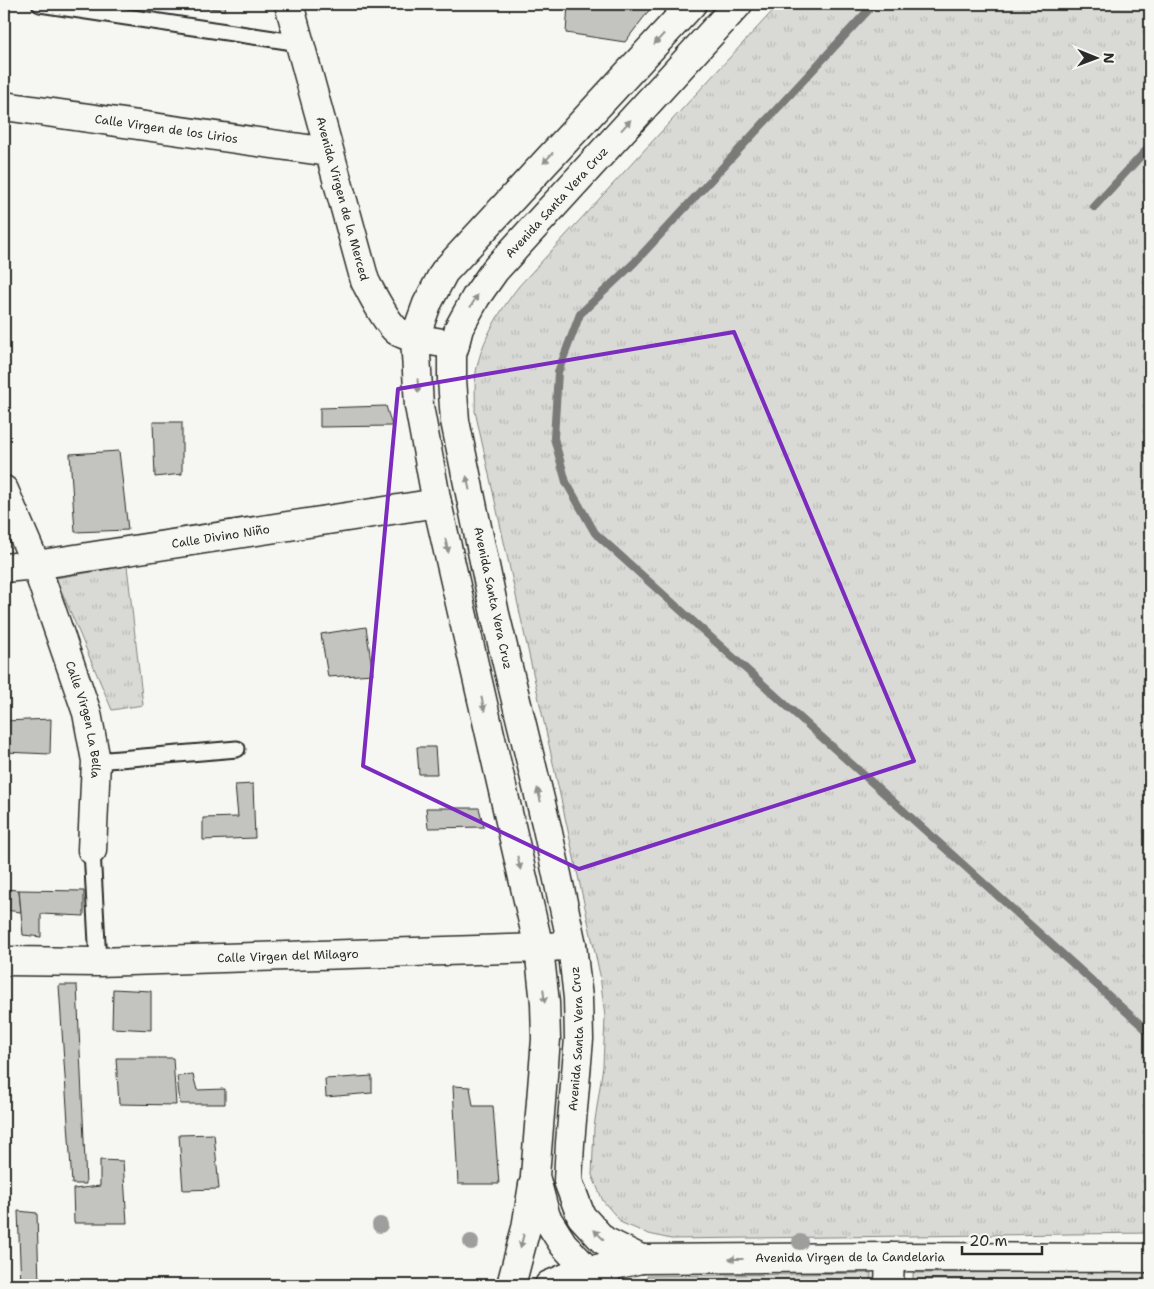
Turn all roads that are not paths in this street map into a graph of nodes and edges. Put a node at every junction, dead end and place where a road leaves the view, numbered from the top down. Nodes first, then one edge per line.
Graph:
1 (40, 4) edge
2 (289, 4) edge
3 (692, 4) edge
4 (738, 4) edge
5 (300, 43) junction
6 (4, 106) edge
7 (329, 152) junction
8 (415, 337) junction
9 (455, 345) junction
10 (4, 490) edge
11 (437, 503) junction
12 (36, 565) junction
13 (4, 568) edge
14 (236, 750) dead end
15 (96, 761) junction
16 (92, 850) joint
17 (572, 945) junction
18 (539, 948) junction
19 (4, 961) edge
20 (98, 962) junction
21 (535, 1176) junction
22 (890, 1257) junction
23 (1150, 1258) edge
24 (641, 1259) junction
25 (597, 1278) edge
26 (510, 1285) edge
27 (549, 1285) edge
28 (890, 1285) edge

1 - 5 lane
2 - 5 main road, Avenida Virgen de la Merced
3 -> 8 main road
9 -> 4 main road, Avenida Santa Vera Cruz
5 - 7 main road, Avenida Virgen de la Merced
6 - 7 main road, Calle Virgen de los Lirios
7 - 8 main road, Avenida Virgen de la Merced
8 - 9 main road, Avenida Virgen de la Merced
8 -> 11 main road
17 -> 9 main road, Avenida Santa Vera Cruz
10 - 12 main road, Calle Virgen La Bella
11 - 12 main road, Calle Divino Niño
11 -> 18 main road
12 - 13 main road, Calle Divino Niño
12 - 15 main road, Calle Virgen La Bella
14 - 15 lane
15 - 16 main road, Calle Virgen La Bella
16 - 20 lane, Calle Virgen La Bella
17 - 18 main road, Calle Virgen del Milagro
24 -> 17 main road, Avenida Santa Vera Cruz
18 - 20 main road, Calle Virgen del Milagro
18 -> 21 main road
19 - 20 main road, Calle Virgen del Milagro
21 - 25 main road
21 -> 26 main road
22 - 23 main road, Avenida Virgen de la Candelaria
22 -> 24 main road, Avenida Virgen de la Candelaria
22 - 28 main road
24 - 25 main road, Avenida Virgen de la Candelaria
25 - 27 main road, Avenida Virgen de la Candelaria

